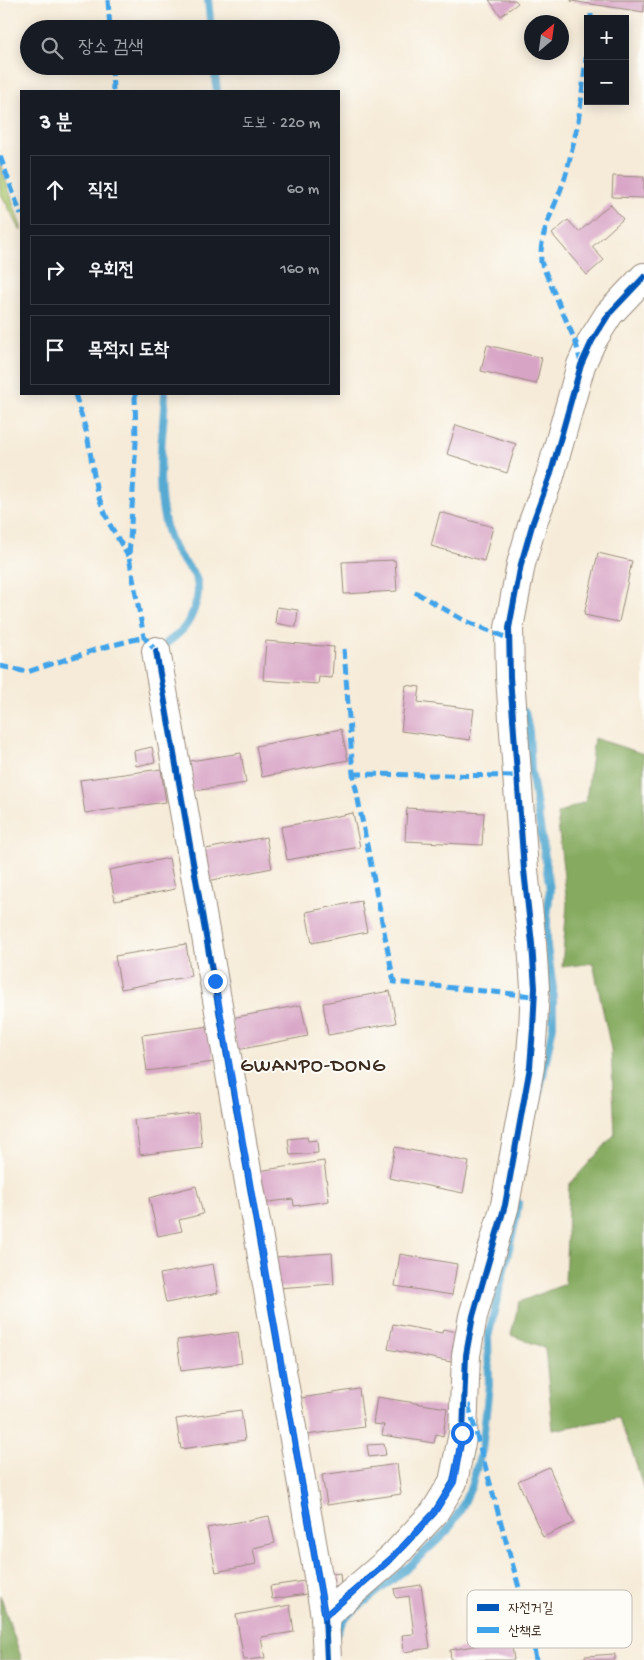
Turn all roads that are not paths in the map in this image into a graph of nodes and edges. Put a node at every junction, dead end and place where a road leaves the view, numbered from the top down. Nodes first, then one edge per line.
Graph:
1 (644, 277) edge
2 (156, 651) dead end
3 (325, 1616) junction
4 (327, 1660) edge

1 - 3 street
2 - 3 street
3 - 4 street

